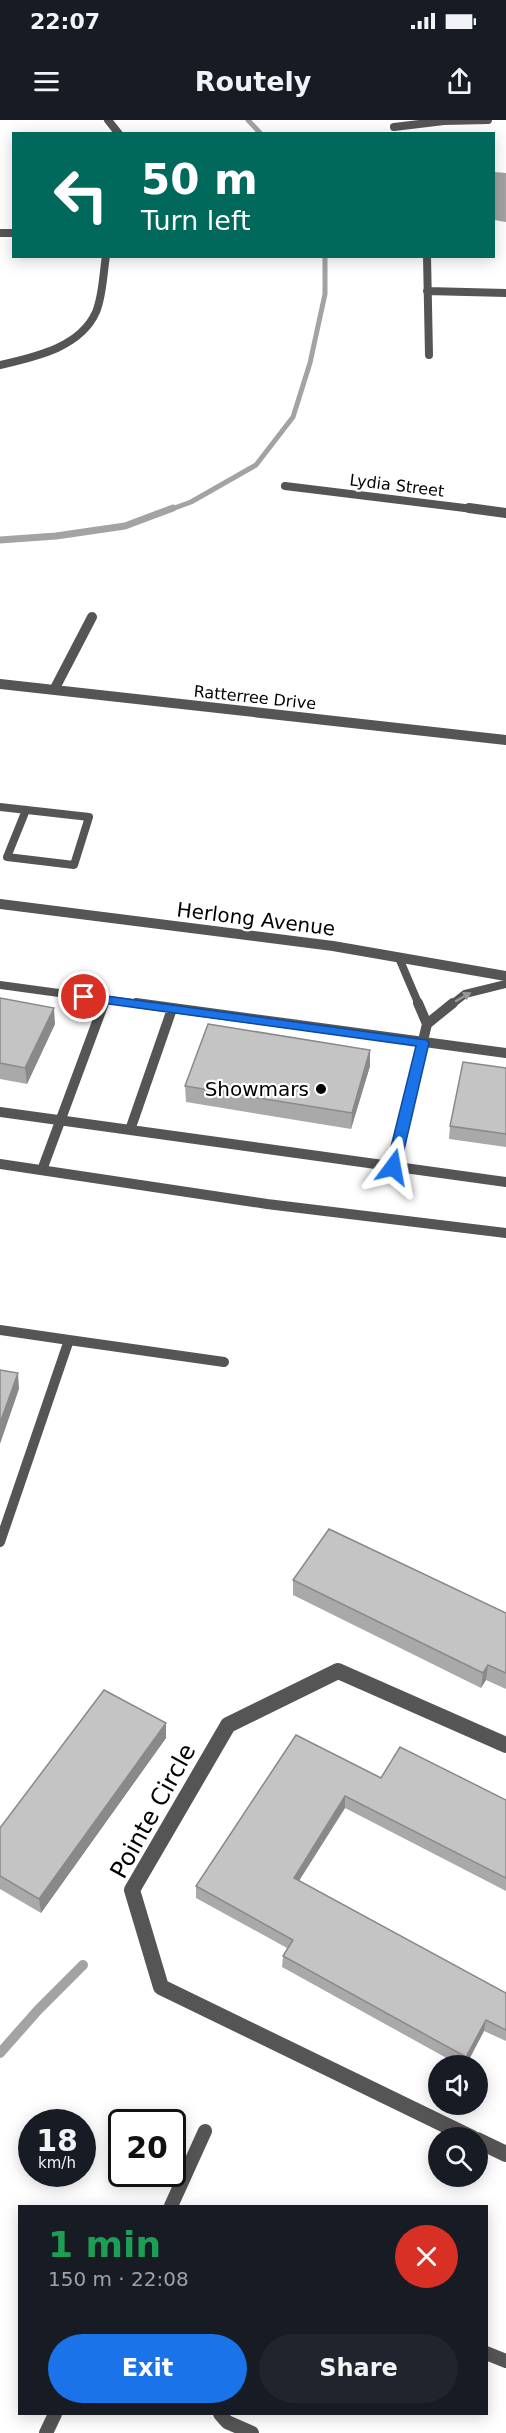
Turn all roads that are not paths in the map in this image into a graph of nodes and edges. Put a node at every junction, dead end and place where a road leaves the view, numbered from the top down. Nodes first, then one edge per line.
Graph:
1 (108, 120) edge
2 (388, 120) edge
3 (488, 120) edge
4 (397, 130) edge
5 (117, 132) edge
6 (106, 258) edge
7 (427, 258) edge
8 (427, 291) junction
9 (506, 293) edge
10 (429, 355) dead end
11 (0, 365) edge
12 (285, 486) dead end
13 (506, 513) edge
14 (92, 616) dead end
15 (0, 684) edge
16 (54, 690) junction
17 (506, 740) edge
18 (0, 807) edge
19 (26, 810) junction
20 (0, 904) edge
21 (399, 958) junction
22 (506, 976) edge
23 (506, 984) edge
24 (0, 985) edge
25 (105, 1000) junction
26 (172, 1009) junction
27 (428, 1024) junction
28 (423, 1043) junction
29 (506, 1053) edge
30 (0, 1112) edge
31 (61, 1120) junction
32 (130, 1130) junction
33 (0, 1164) edge
34 (393, 1167) junction
35 (42, 1170) junction
36 (506, 1182) edge
37 (506, 1233) edge
38 (0, 1330) edge
39 (69, 1340) junction
40 (224, 1362) dead end
41 (0, 1542) edge
42 (506, 1745) edge
43 (449, 2127) edge
44 (205, 2131) dead end
45 (488, 2145) edge
46 (506, 2154) edge
47 (171, 2205) edge
48 (488, 2354) edge
49 (506, 2361) edge
50 (55, 2415) edge
51 (221, 2415) edge
52 (46, 2433) edge
53 (252, 2433) edge

1 - 5 street
2 - 4 street
3 - 4 street
6 - 11 street
7 - 8 street
8 - 9 street
8 - 10 street
12 - 13 street, Lydia Street
14 - 16 street
15 - 16 street, Ratterree Drive
16 - 17 street, Ratterree Drive
18 - 19 lane
19 - 19 lane
20 - 21 street, Herlong Avenue
21 - 22 street, Herlong Avenue
21 - 27 lane
27 -> 23 lane
24 - 25 lane
25 - 26 lane
25 - 31 lane
26 - 28 lane
26 - 32 lane
27 - 28 lane
28 - 29 lane
28 - 34 lane
30 - 31 lane
31 - 32 lane
31 - 35 lane
32 - 34 lane
33 - 35 lane
34 - 36 lane
35 - 37 lane
38 - 39 lane
39 - 40 lane
39 - 41 lane
42 - 43 street, Pointe Circle
44 - 47 lane
45 - 46 street
48 - 49 lane
50 - 52 lane
51 - 53 lane

